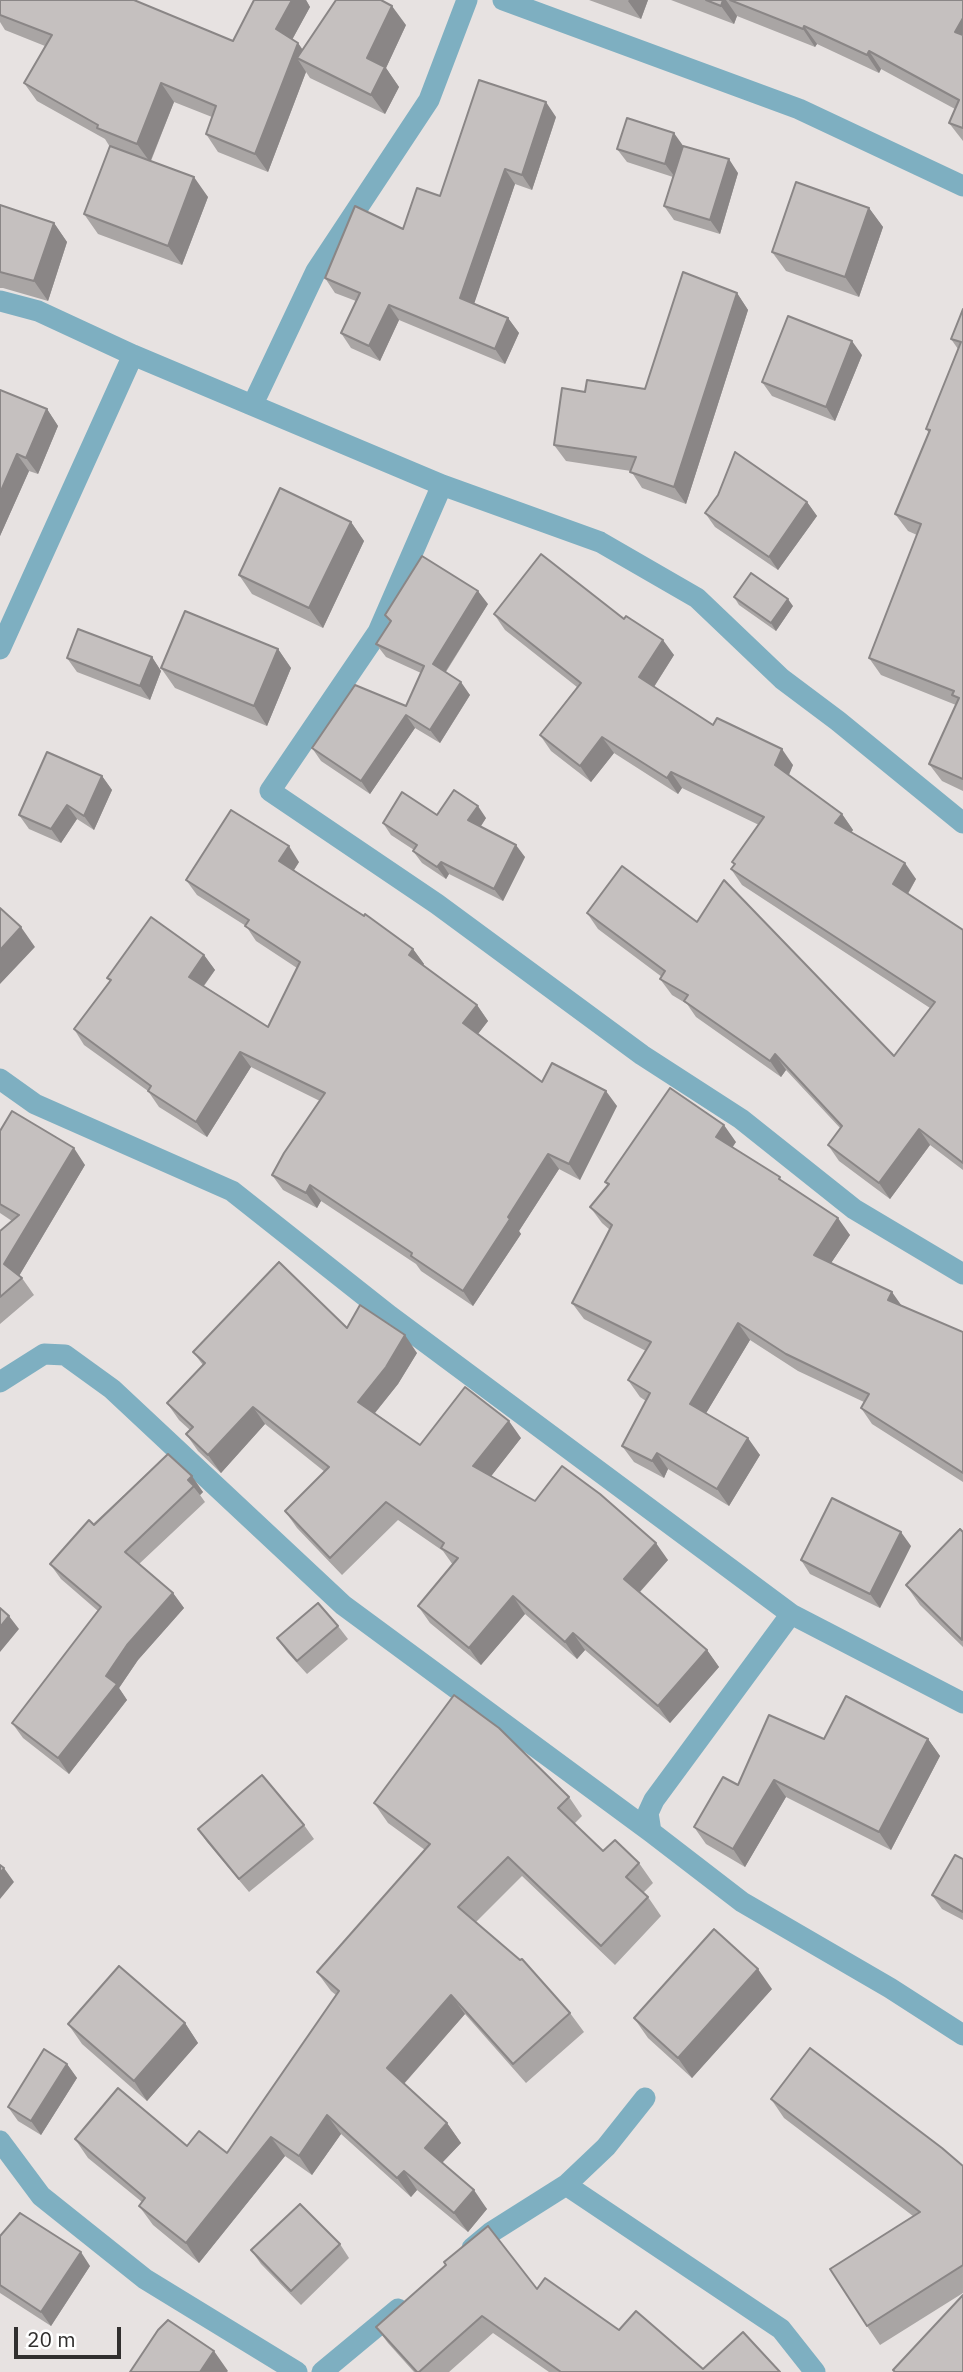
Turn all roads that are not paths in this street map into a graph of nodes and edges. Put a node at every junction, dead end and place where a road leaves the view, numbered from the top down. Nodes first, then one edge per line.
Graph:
1 (467, 0) edge
2 (503, 0) edge
3 (963, 186) edge
4 (0, 301) edge
5 (133, 355) junction
6 (253, 404) junction
7 (442, 485) junction
8 (0, 649) edge
9 (963, 823) edge
10 (0, 1079) edge
11 (963, 1274) edge
12 (0, 1381) edge
13 (791, 1614) junction
14 (963, 1703) edge
15 (651, 1832) junction
16 (963, 2035) edge
17 (645, 2098) dead end
18 (0, 2141) edge
19 (566, 2185) junction
20 (459, 2259) edge
21 (416, 2294) edge
22 (297, 2372) edge
23 (322, 2372) edge
24 (815, 2372) edge

1 - 6 street
2 - 3 street
4 - 5 street
5 - 6 street
5 - 8 street
6 - 7 street
7 - 9 street
7 - 11 street
10 - 13 street
12 - 15 street
13 - 14 street
13 - 15 street
15 - 16 street
17 - 19 street
18 - 22 street
19 - 20 street
19 - 24 street
21 - 23 street

